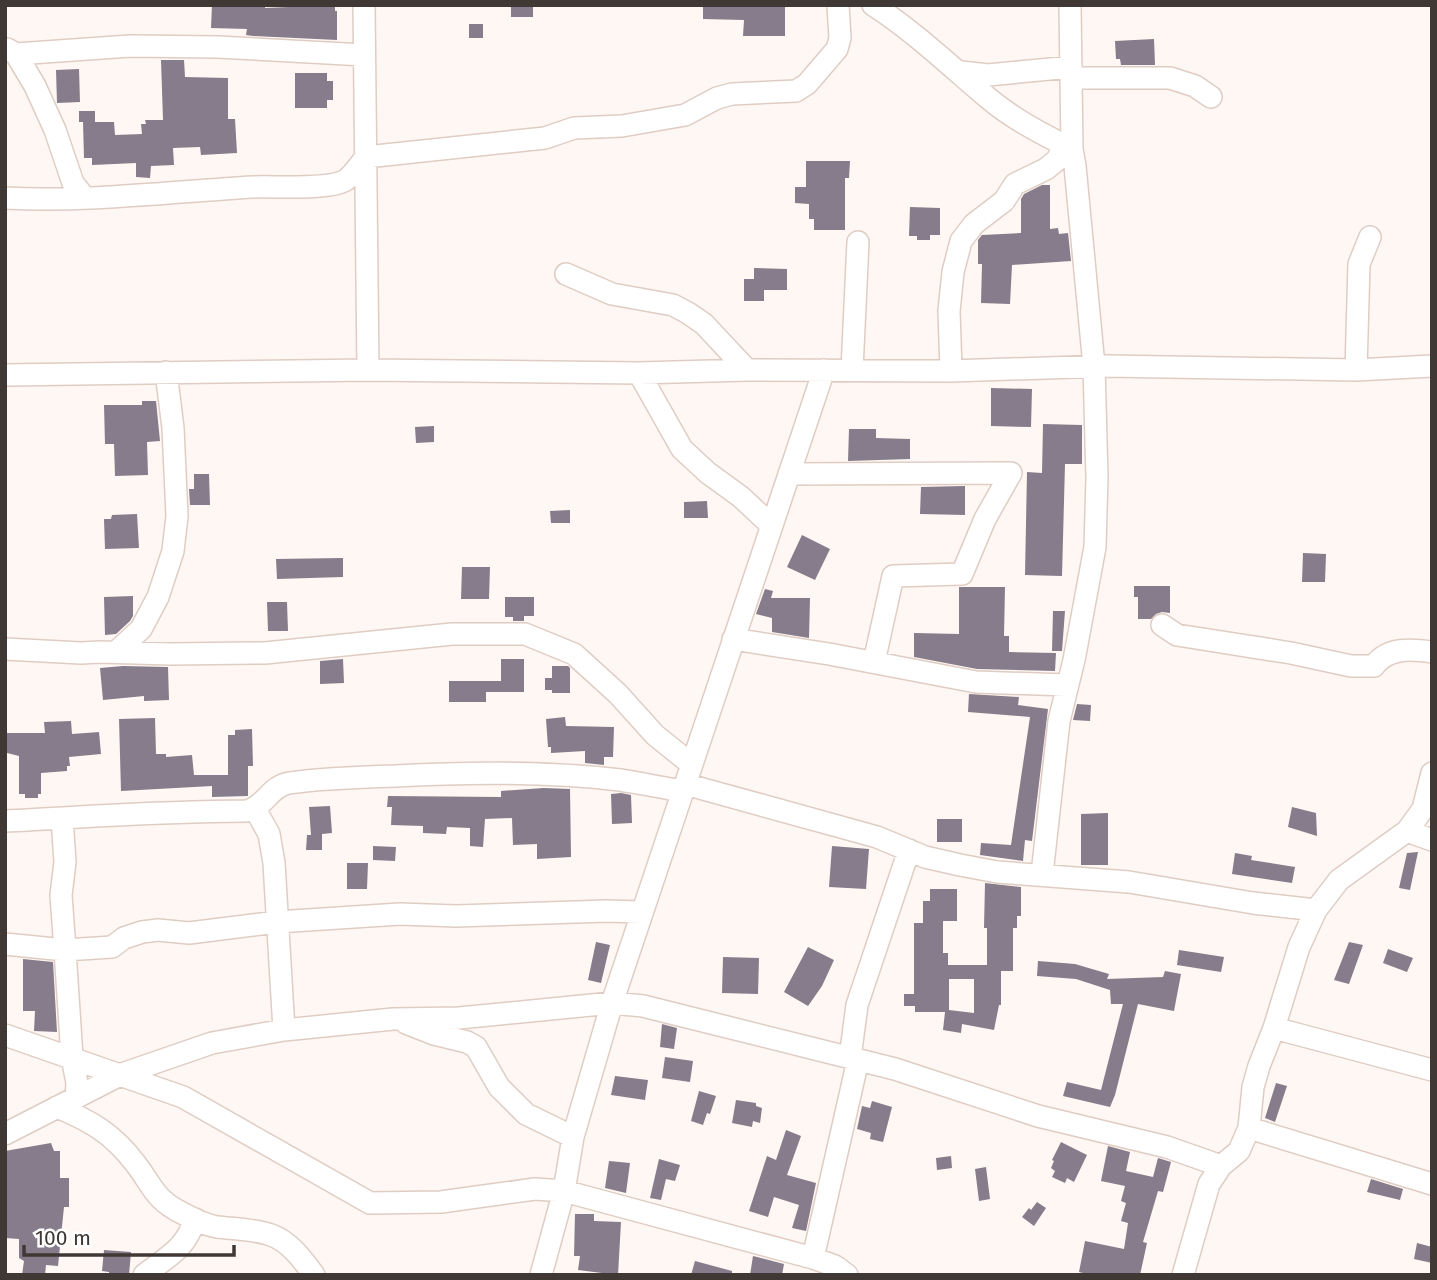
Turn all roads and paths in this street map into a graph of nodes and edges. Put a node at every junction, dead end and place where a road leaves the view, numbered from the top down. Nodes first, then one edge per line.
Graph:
1 (364, 5) edge
2 (838, 5) edge
3 (873, 5) edge
4 (1070, 5) edge
5 (11, 51) edge
6 (364, 55) junction
7 (961, 72) junction
8 (1071, 72) junction
9 (1211, 97) dead end
10 (1068, 147) junction
11 (366, 158) junction
12 (5, 198) edge
13 (85, 198) junction
14 (1370, 237) dead end
15 (858, 242) dead end
16 (566, 274) dead end
17 (1094, 366) junction
18 (1432, 366) edge
19 (368, 369) junction
20 (1356, 369) junction
21 (747, 370) junction
22 (824, 370) junction
23 (852, 370) junction
24 (951, 371) junction
25 (166, 372) junction
26 (639, 373) junction
27 (5, 375) edge
28 (789, 474) junction
29 (772, 526) junction
30 (1162, 625) dead end
31 (733, 639) junction
32 (5, 649) edge
33 (116, 652) junction
34 (1432, 652) edge
35 (874, 662) junction
36 (1067, 685) junction
37 (1432, 773) edge
38 (687, 780) junction
39 (255, 809) junction
40 (62, 818) junction
41 (5, 821) edge
42 (1406, 831) junction
43 (1432, 840) edge
44 (909, 850) junction
45 (1042, 874) junction
46 (1316, 910) junction
47 (642, 912) junction
48 (277, 922) junction
49 (5, 944) edge
50 (65, 950) junction
51 (612, 1003) junction
52 (393, 1018) junction
53 (1274, 1028) junction
54 (284, 1030) junction
55 (5, 1035) edge
56 (72, 1057) junction
57 (854, 1059) junction
58 (154, 1062) junction
59 (1432, 1070) edge
60 (122, 1074) junction
61 (183, 1097) junction
62 (73, 1100) junction
63 (1249, 1128) junction
64 (105, 1131) junction
65 (5, 1134) edge
66 (573, 1138) junction
67 (1221, 1166) junction
68 (1432, 1184) edge
69 (564, 1191) junction
70 (195, 1219) junction
71 (813, 1258) junction
72 (144, 1275) edge
73 (314, 1275) edge
74 (541, 1275) edge
75 (847, 1275) edge
76 (1183, 1275) edge

1 - 6 street
2 - 11 street
3 - 7 street
4 - 8 street
5 - 6 street
5 - 13 street
6 - 11 street
7 - 8 street
7 - 10 street
8 - 9 street
8 - 10 street
10 - 17 street
10 - 24 street
11 - 13 street
11 - 19 street
12 - 13 street
14 - 20 street
15 - 23 street
16 - 21 street
17 - 20 street
17 - 24 street
17 - 36 street
18 - 20 street
19 - 25 street
19 - 26 street
21 - 22 street
21 - 26 street
22 - 23 street
22 - 28 street
23 - 24 street
25 - 27 street
25 - 33 street
26 - 29 street
28 - 29 street
28 - 35 street
29 - 31 street
30 - 34 street
31 - 35 street
31 - 38 street
32 - 33 street
33 - 38 street
35 - 36 street
36 - 45 street
37 - 42 street
38 - 39 street
38 - 44 street
38 - 47 street
39 - 40 street
39 - 48 street
40 - 41 street
40 - 50 street
42 - 43 street
42 - 46 street
44 - 45 street
44 - 57 street
45 - 46 street
46 - 53 street
47 - 48 street
47 - 51 street
48 - 50 street
48 - 54 street
49 - 50 street
50 - 56 street
51 - 52 street
51 - 57 street
51 - 66 street
52 - 54 street
52 - 66 street
53 - 59 street
53 - 63 street
54 - 58 street
55 - 56 street
56 - 60 street
56 - 62 street
57 - 67 street
57 - 71 street
58 - 60 street
58 - 61 street
60 - 61 street
60 - 62 street
61 - 69 street
62 - 64 street
62 - 64 street
62 - 65 street
63 - 67 street
63 - 68 street
64 - 70 street
66 - 69 street
67 - 76 street
69 - 71 street
69 - 74 street
70 - 72 street
70 - 73 street
71 - 75 street

